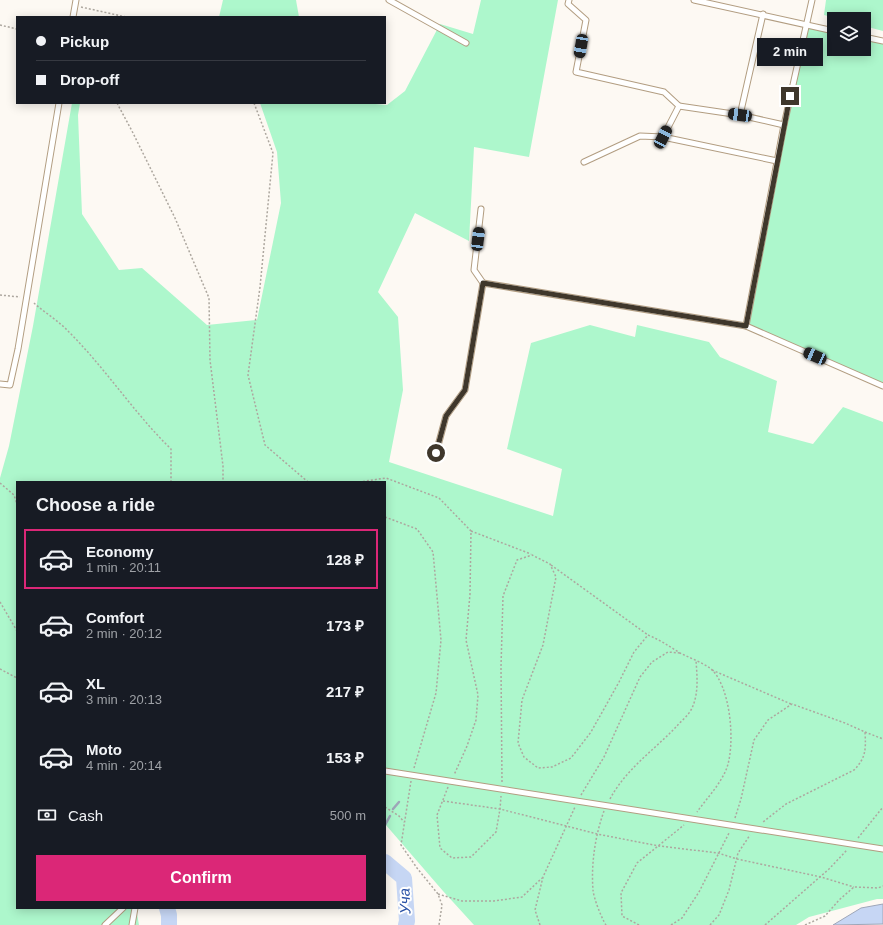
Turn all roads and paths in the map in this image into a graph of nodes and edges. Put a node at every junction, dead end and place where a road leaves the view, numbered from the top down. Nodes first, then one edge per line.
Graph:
1 (389, 0) edge
2 (569, 0) edge
3 (694, 0) edge
4 (812, 0) edge
5 (76, 3) edge
6 (763, 14) junction
7 (73, 16) edge
8 (122, 16) edge
9 (0, 25) edge
10 (806, 25) junction
11 (16, 29) edge
12 (827, 30) edge
13 (871, 38) edge
14 (883, 41) edge
15 (466, 43) dead end
16 (59, 104) edge
17 (118, 104) edge
18 (254, 104) edge
19 (679, 106) junction
20 (740, 115) junction
21 (784, 124) junction
22 (663, 137) junction
23 (777, 161) junction
24 (584, 162) dead end
25 (481, 208) dead end
26 (483, 283) junction
27 (0, 295) edge
28 (26, 298) junction
29 (746, 326) junction
30 (0, 384) edge
31 (883, 386) edge
32 (436, 453) dead end
33 (171, 481) edge
34 (223, 481) edge
35 (307, 481) edge
36 (366, 481) edge
37 (0, 483) edge
38 (16, 501) edge
39 (386, 517) edge
40 (471, 531) junction
41 (532, 555) junction
42 (550, 564) junction
43 (0, 602) edge
44 (16, 629) edge
45 (648, 635) junction
46 (680, 652) junction
47 (696, 660) junction
48 (0, 669) edge
49 (711, 669) junction
50 (16, 677) edge
51 (792, 704) junction
52 (865, 732) junction
53 (883, 739) edge
54 (386, 771) edge
55 (412, 775) junction
56 (450, 781) junction
57 (502, 789) junction
58 (442, 801) junction
59 (578, 801) junction
60 (607, 806) junction
61 (883, 807) edge
62 (386, 808) edge
63 (500, 809) junction
64 (692, 819) junction
65 (404, 822) junction
66 (567, 825) junction
67 (732, 825) junction
68 (755, 829) junction
69 (597, 834) junction
70 (853, 844) junction
71 (659, 846) junction
72 (883, 848) edge
73 (718, 853) junction
74 (736, 859) junction
75 (543, 877) junction
76 (821, 877) junction
77 (883, 886) edge
78 (854, 887) junction
79 (438, 894) junction
80 (122, 909) edge
81 (135, 909) edge
82 (105, 925) edge
83 (132, 925) edge
84 (439, 925) edge
85 (540, 925) edge
86 (606, 925) edge
87 (638, 925) edge
88 (671, 925) edge
89 (710, 925) edge
90 (765, 925) edge
91 (805, 925) edge

1 - 15 lane
2 - 19 lane
3 - 6 lane
4 - 10 lane
5 - 7 lane
5 - 8 path
6 - 10 lane
6 - 20 lane
9 - 11 path
10 - 12 lane
10 - 21 lane
13 - 14 lane
16 - 28 lane
17 - 34 path
18 - 35 path
19 - 20 lane
19 - 22 lane
20 - 21 lane
21 - 23 lane
22 - 23 lane
22 - 24 lane
23 - 29 lane
25 - 26 lane
26 - 29 lane
26 - 32 lane
27 - 28 path
28 - 30 lane
28 - 33 path
29 - 31 lane
36 - 40 path
37 - 38 path
39 - 55 path
40 - 41 path
40 - 56 path
41 - 42 path
41 - 57 path
42 - 45 path
42 - 45 path
43 - 44 path
45 - 46 path
46 - 47 path
46 - 59 path
47 - 49 path
47 - 60 path
48 - 50 path
49 - 51 path
49 - 64 path
51 - 52 path
51 - 67 path
52 - 53 path
52 - 68 path
54 - 55 lane
55 - 56 lane
55 - 65 path
56 - 57 lane
56 - 58 path
57 - 59 lane
57 - 63 path
58 - 63 path
58 - 63 path
59 - 60 lane
59 - 66 path
60 - 64 lane
60 - 69 path
61 - 70 path
62 - 65 path
63 - 66 path
64 - 67 lane
64 - 71 path
65 - 79 path
66 - 69 path
66 - 75 path
67 - 68 lane
67 - 73 path
68 - 70 lane
68 - 74 path
69 - 71 path
69 - 86 path
70 - 72 lane
70 - 76 path
71 - 73 path
71 - 87 path
73 - 74 path
73 - 88 path
74 - 76 path
74 - 89 path
75 - 79 path
75 - 85 path
76 - 78 path
76 - 90 path
77 - 78 path
78 - 91 path
79 - 84 path
80 - 82 lane
81 - 83 lane

